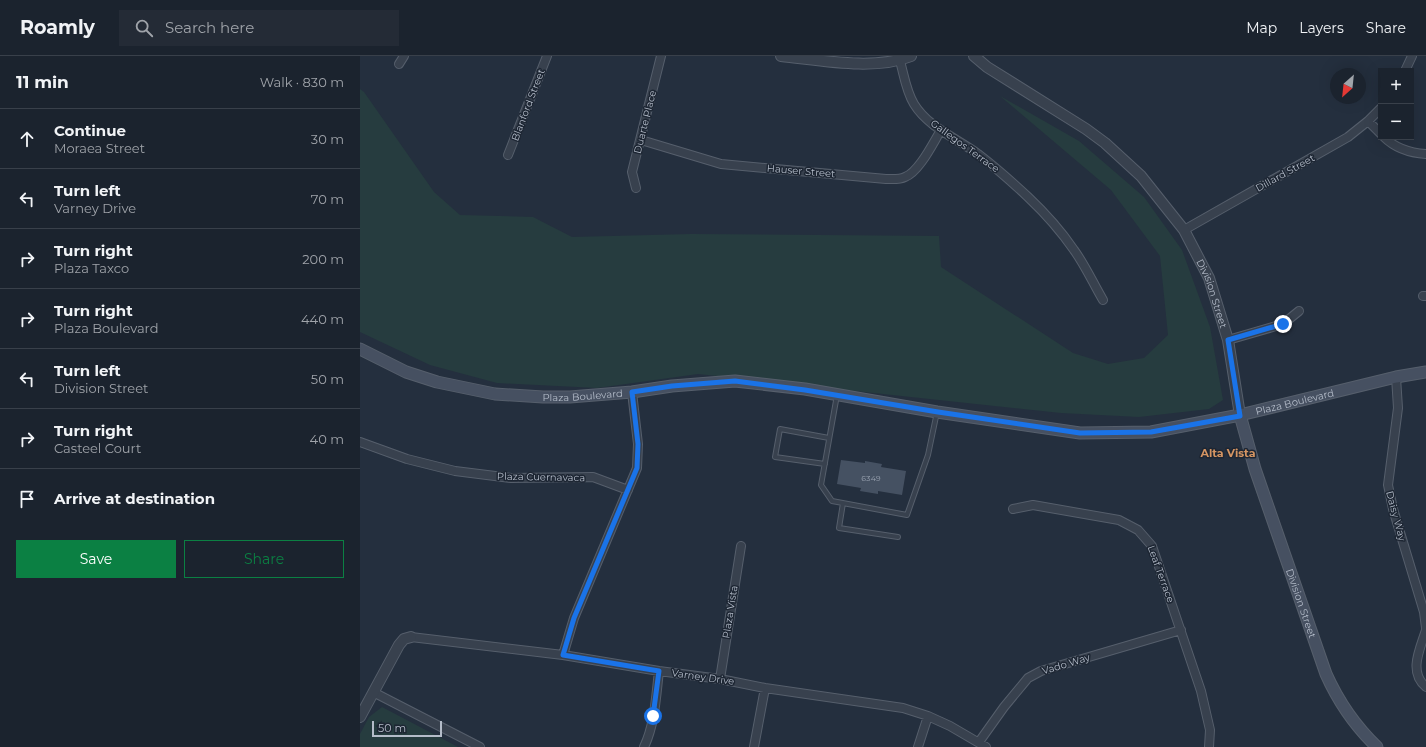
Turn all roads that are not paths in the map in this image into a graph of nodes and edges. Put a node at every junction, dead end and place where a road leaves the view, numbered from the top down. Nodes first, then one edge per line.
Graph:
1 (404, 56) edge
2 (547, 56) edge
3 (661, 56) edge
4 (781, 56) edge
5 (911, 56) edge
6 (974, 56) edge
7 (1412, 56) edge
8 (900, 60) junction
9 (399, 64) dead end
10 (1406, 68) edge
11 (1378, 111) edge
12 (1368, 122) junction
13 (942, 130) junction
14 (1378, 131) edge
15 (641, 140) junction
16 (1388, 140) edge
17 (1426, 154) edge
18 (508, 155) dead end
19 (636, 188) dead end
20 (1184, 230) junction
21 (1102, 300) dead end
22 (1299, 311) dead end
23 (1228, 340) junction
24 (360, 349) edge
25 (1426, 372) edge
26 (1396, 378) junction
27 (632, 392) junction
28 (837, 395) junction
29 (938, 412) junction
30 (1240, 416) junction
31 (829, 438) junction
32 (360, 442) edge
33 (825, 464) junction
34 (628, 490) junction
35 (843, 503) junction
36 (1013, 509) dead end
37 (898, 537) dead end
38 (741, 546) dead end
39 (1422, 590) edge
40 (1426, 629) edge
41 (1181, 630) junction
42 (411, 637) joint
43 (563, 655) junction
44 (659, 671) junction
45 (720, 678) junction
46 (1424, 684) edge
47 (765, 688) junction
48 (373, 692) junction
49 (928, 716) junction
50 (360, 717) edge
51 (983, 745) edge
52 (480, 747) edge
53 (644, 747) edge
54 (754, 747) edge
55 (918, 747) edge
56 (1209, 747) edge
57 (1377, 747) edge

1 - 9 street
2 - 18 street, Blanford Street
3 - 15 street, Duarte Place
4 - 8 street
5 - 8 street
6 - 20 street, Division Street
7 - 10 street
8 - 13 street, Gallegos Terrace
11 - 12 street, Dillard Street
12 - 14 street
12 - 20 street, Dillard Street
13 - 15 street, Hauser Street
13 - 21 street, Gallegos Terrace
15 - 19 street, Duarte Place
16 - 17 street
20 - 23 street, Division Street
22 - 23 street
23 - 30 street, Division Street
24 - 27 main road, Plaza Boulevard
25 - 26 main road, Plaza Boulevard
26 - 30 main road, Plaza Boulevard
26 - 39 street, Daisy Way
27 - 28 main road, Plaza Boulevard
27 - 34 street
28 - 29 main road, Plaza Boulevard
28 - 31 lane
29 - 30 main road, Plaza Boulevard
29 - 35 lane
30 - 57 main road, Division Street
31 - 33 lane
31 - 33 lane
32 - 34 street, Plaza Cuernavaca
33 - 35 lane
34 - 43 street
35 - 37 lane
36 - 41 street, Leaf Terrace
38 - 45 street, Plaza Vista
39 - 40 street, Daisy Way
40 - 46 street, Daisy Way
41 - 51 street, Vado Way
41 - 56 street, Leaf Terrace
42 - 43 street, Varney Drive
42 - 48 street
43 - 44 street, Varney Drive
44 - 45 street, Varney Drive
44 - 53 street
45 - 47 street, Varney Drive
47 - 49 street, Varney Drive
47 - 54 street
48 - 50 street
48 - 52 street
49 - 51 street, Varney Drive
49 - 55 street

